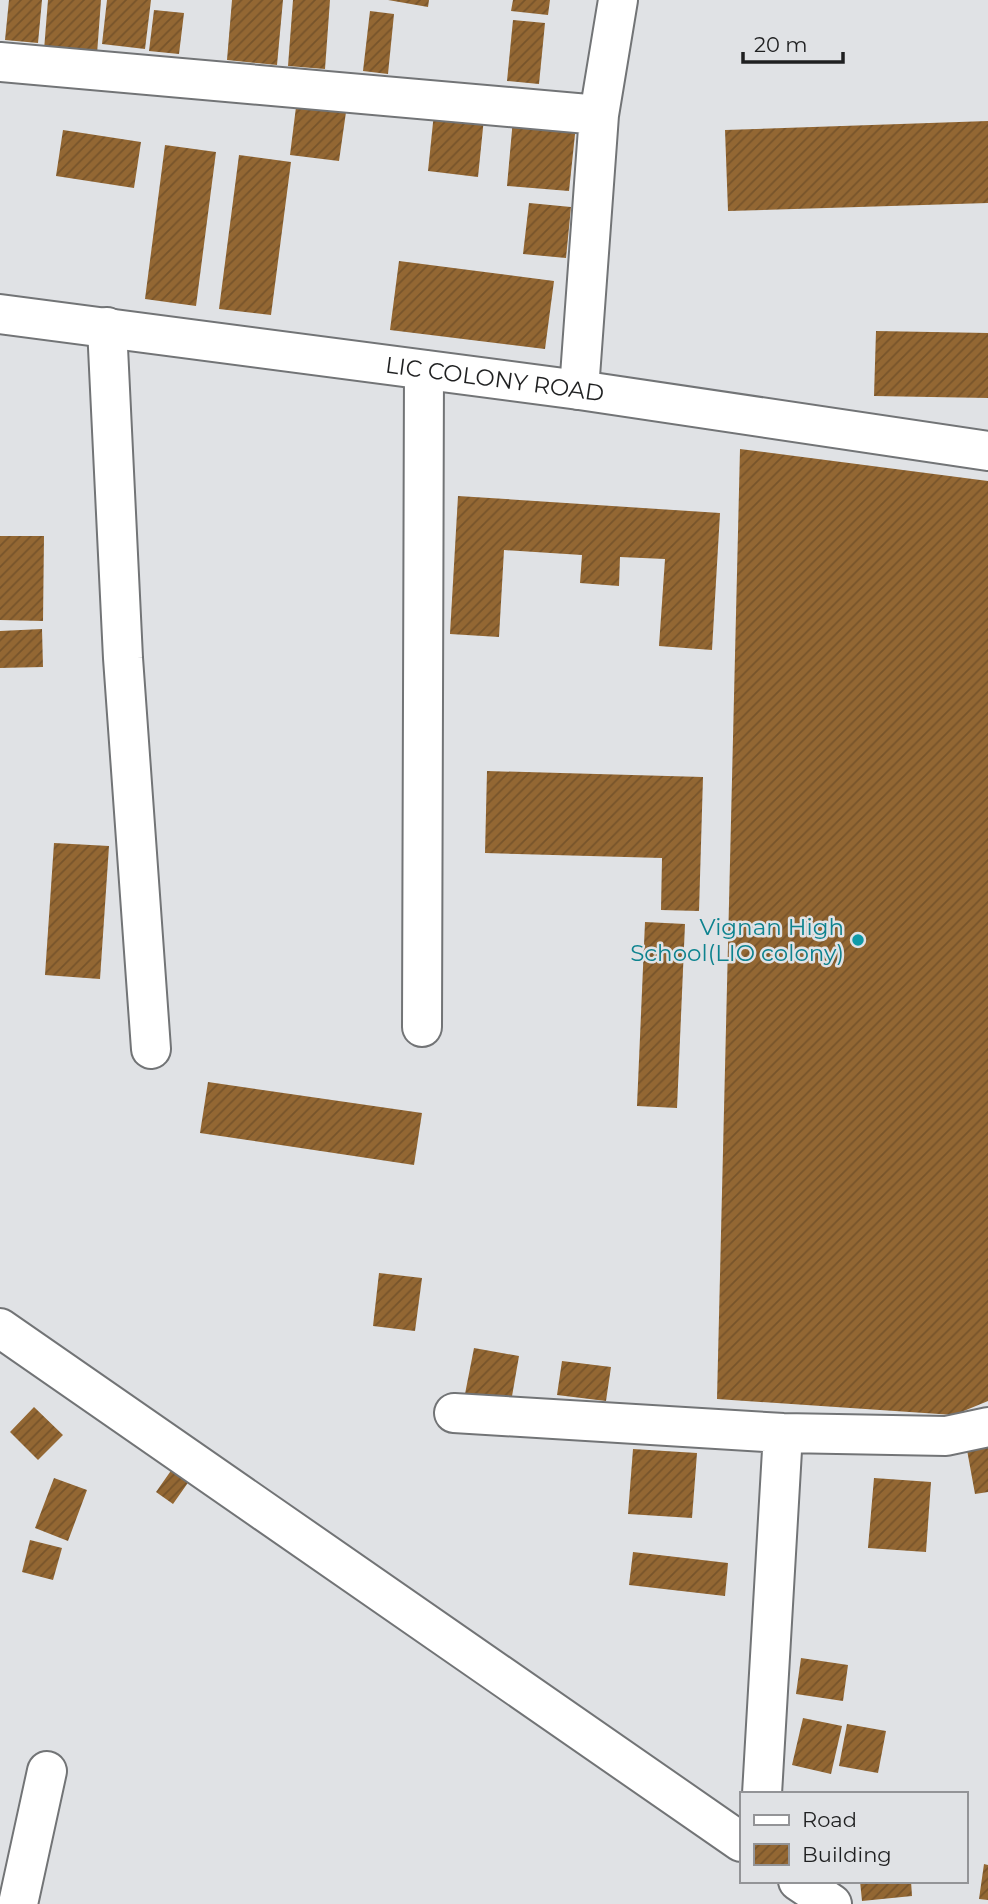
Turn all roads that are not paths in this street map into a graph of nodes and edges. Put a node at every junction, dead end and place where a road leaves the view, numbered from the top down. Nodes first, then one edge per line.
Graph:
1 (618, 0) edge
2 (0, 62) edge
3 (599, 115) junction
4 (0, 314) edge
5 (107, 327) junction
6 (424, 370) junction
7 (579, 390) junction
8 (988, 451) edge
9 (422, 1027) dead end
10 (150, 1049) dead end
11 (0, 1328) edge
12 (454, 1413) dead end
13 (988, 1427) edge
14 (783, 1433) junction
15 (47, 1771) dead end
16 (762, 1792) edge
17 (740, 1841) edge
18 (801, 1883) edge
19 (18, 1904) edge
20 (831, 1904) edge

1 - 3 street
2 - 3 street
3 - 7 street
4 - 5 street, LIC COLONY ROAD
5 - 6 street, LIC COLONY ROAD
5 - 10 street
6 - 7 street, LIC COLONY ROAD
6 - 9 street
7 - 8 street, LIC COLONY ROAD
11 - 17 street
12 - 14 street
13 - 14 street
14 - 16 street
15 - 19 street
18 - 20 street

